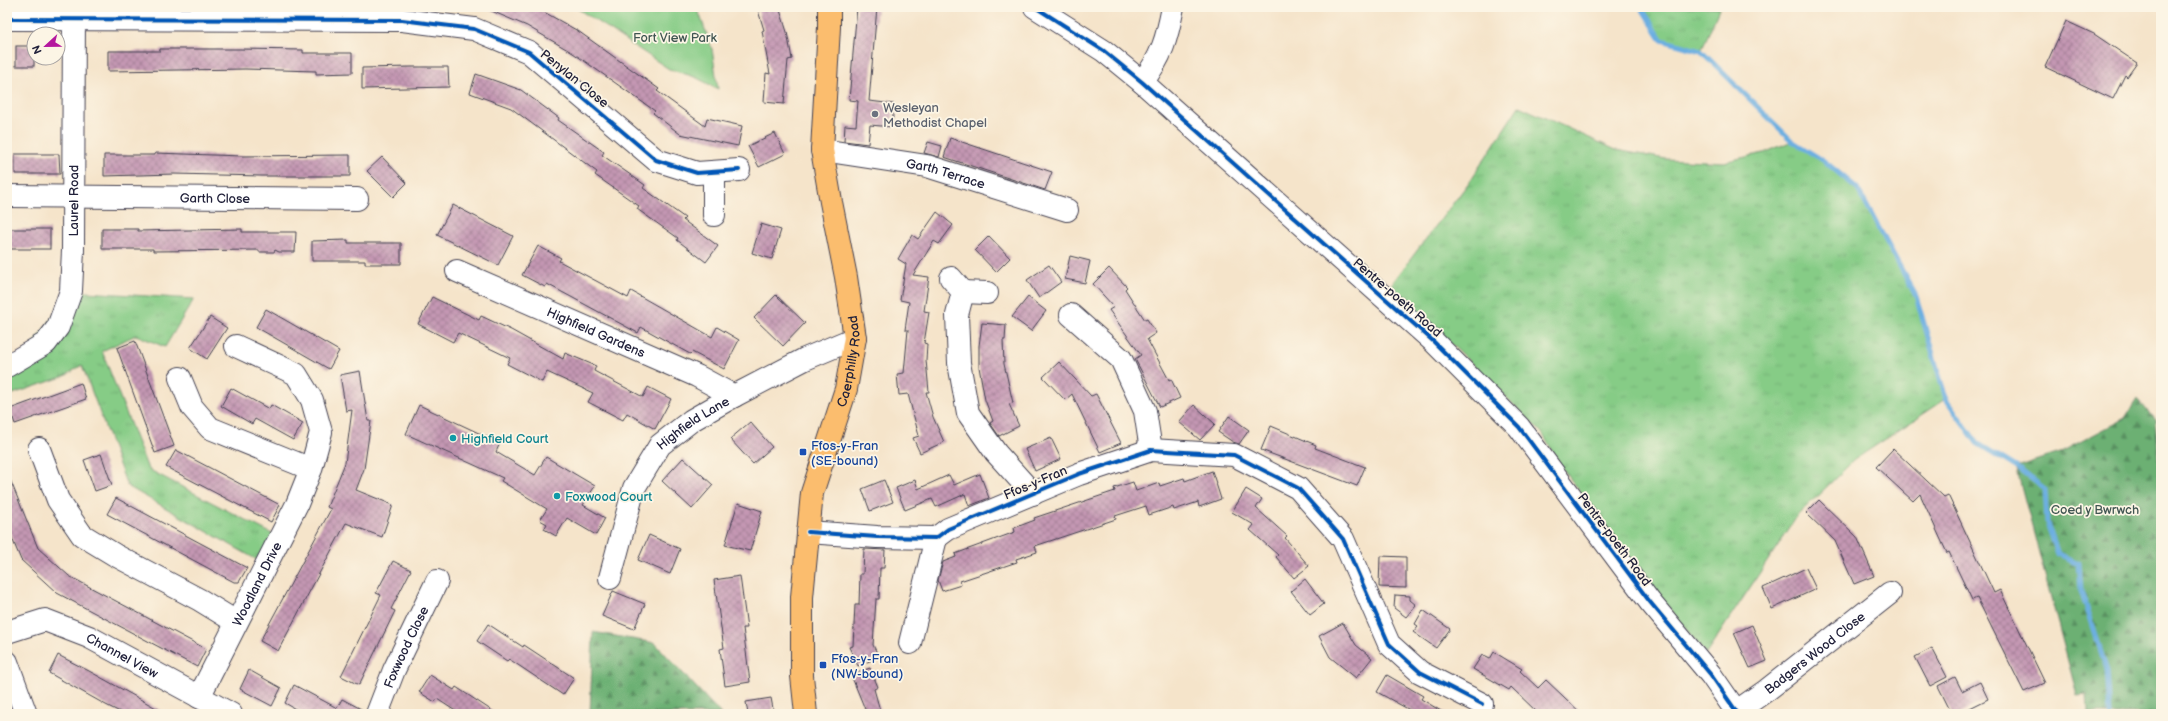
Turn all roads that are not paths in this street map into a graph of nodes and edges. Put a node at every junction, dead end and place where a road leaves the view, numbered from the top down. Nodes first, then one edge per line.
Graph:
1 (829, 7) edge
2 (1035, 7) edge
3 (1173, 7) edge
4 (74, 13) edge
5 (7, 18) edge
6 (1142, 82) junction
7 (822, 150) junction
8 (739, 170) dead end
9 (714, 172) junction
10 (7, 196) edge
11 (72, 197) junction
12 (357, 198) dead end
13 (1067, 210) dead end
14 (714, 215) dead end
15 (457, 271) dead end
16 (987, 292) dead end
17 (1071, 315) dead end
18 (855, 338) junction
19 (236, 346) dead end
20 (7, 366) edge
21 (180, 378) dead end
22 (734, 396) junction
23 (39, 449) dead end
24 (1151, 450) junction
25 (311, 469) junction
26 (1033, 494) junction
27 (808, 532) junction
28 (936, 538) junction
29 (610, 578) dead end
30 (437, 581) dead end
31 (1890, 593) dead end
32 (236, 622) junction
33 (7, 632) edge
34 (910, 643) dead end
35 (7, 662) edge
36 (199, 697) junction
37 (1482, 704) dead end
38 (1738, 713) edge
39 (26, 714) edge
40 (231, 714) edge
41 (377, 714) edge
42 (806, 714) edge

1 - 7 main road, Caerphilly Road
2 - 6 street, Pentre-poeth Road
3 - 6 street
4 - 5 street, Penylan Close
4 - 9 street, Penylan Close
4 - 11 street, Laurel Road
6 - 38 street, Pentre-poeth Road
7 - 13 street, Garth Terrace
7 - 18 main road, Caerphilly Road
8 - 9 street, Penylan Close
9 - 14 street
10 - 11 street, Garth Close
11 - 12 street, Garth Close
11 - 20 street, Laurel Road
15 - 22 street, Highfield Gardens
16 - 26 street, Ffos-y-Fran
17 - 24 street
18 - 22 street, Highfield Lane
18 - 27 main road, Caerphilly Road
19 - 25 street, Woodland Drive
21 - 25 street
22 - 29 street, Highfield Lane
23 - 32 street
24 - 26 street, Ffos-y-Fran
24 - 37 street, Ffos-y-Fran
25 - 32 street, Woodland Drive
26 - 28 street, Ffos-y-Fran
27 - 28 street
27 - 42 main road, Caerphilly Road
28 - 34 street
30 - 41 street, Foxwood Close
31 - 38 street, Badgers Wood Close
32 - 36 street, Woodland Drive
33 - 36 street, Channel View
35 - 39 street
36 - 40 street, Channel View

